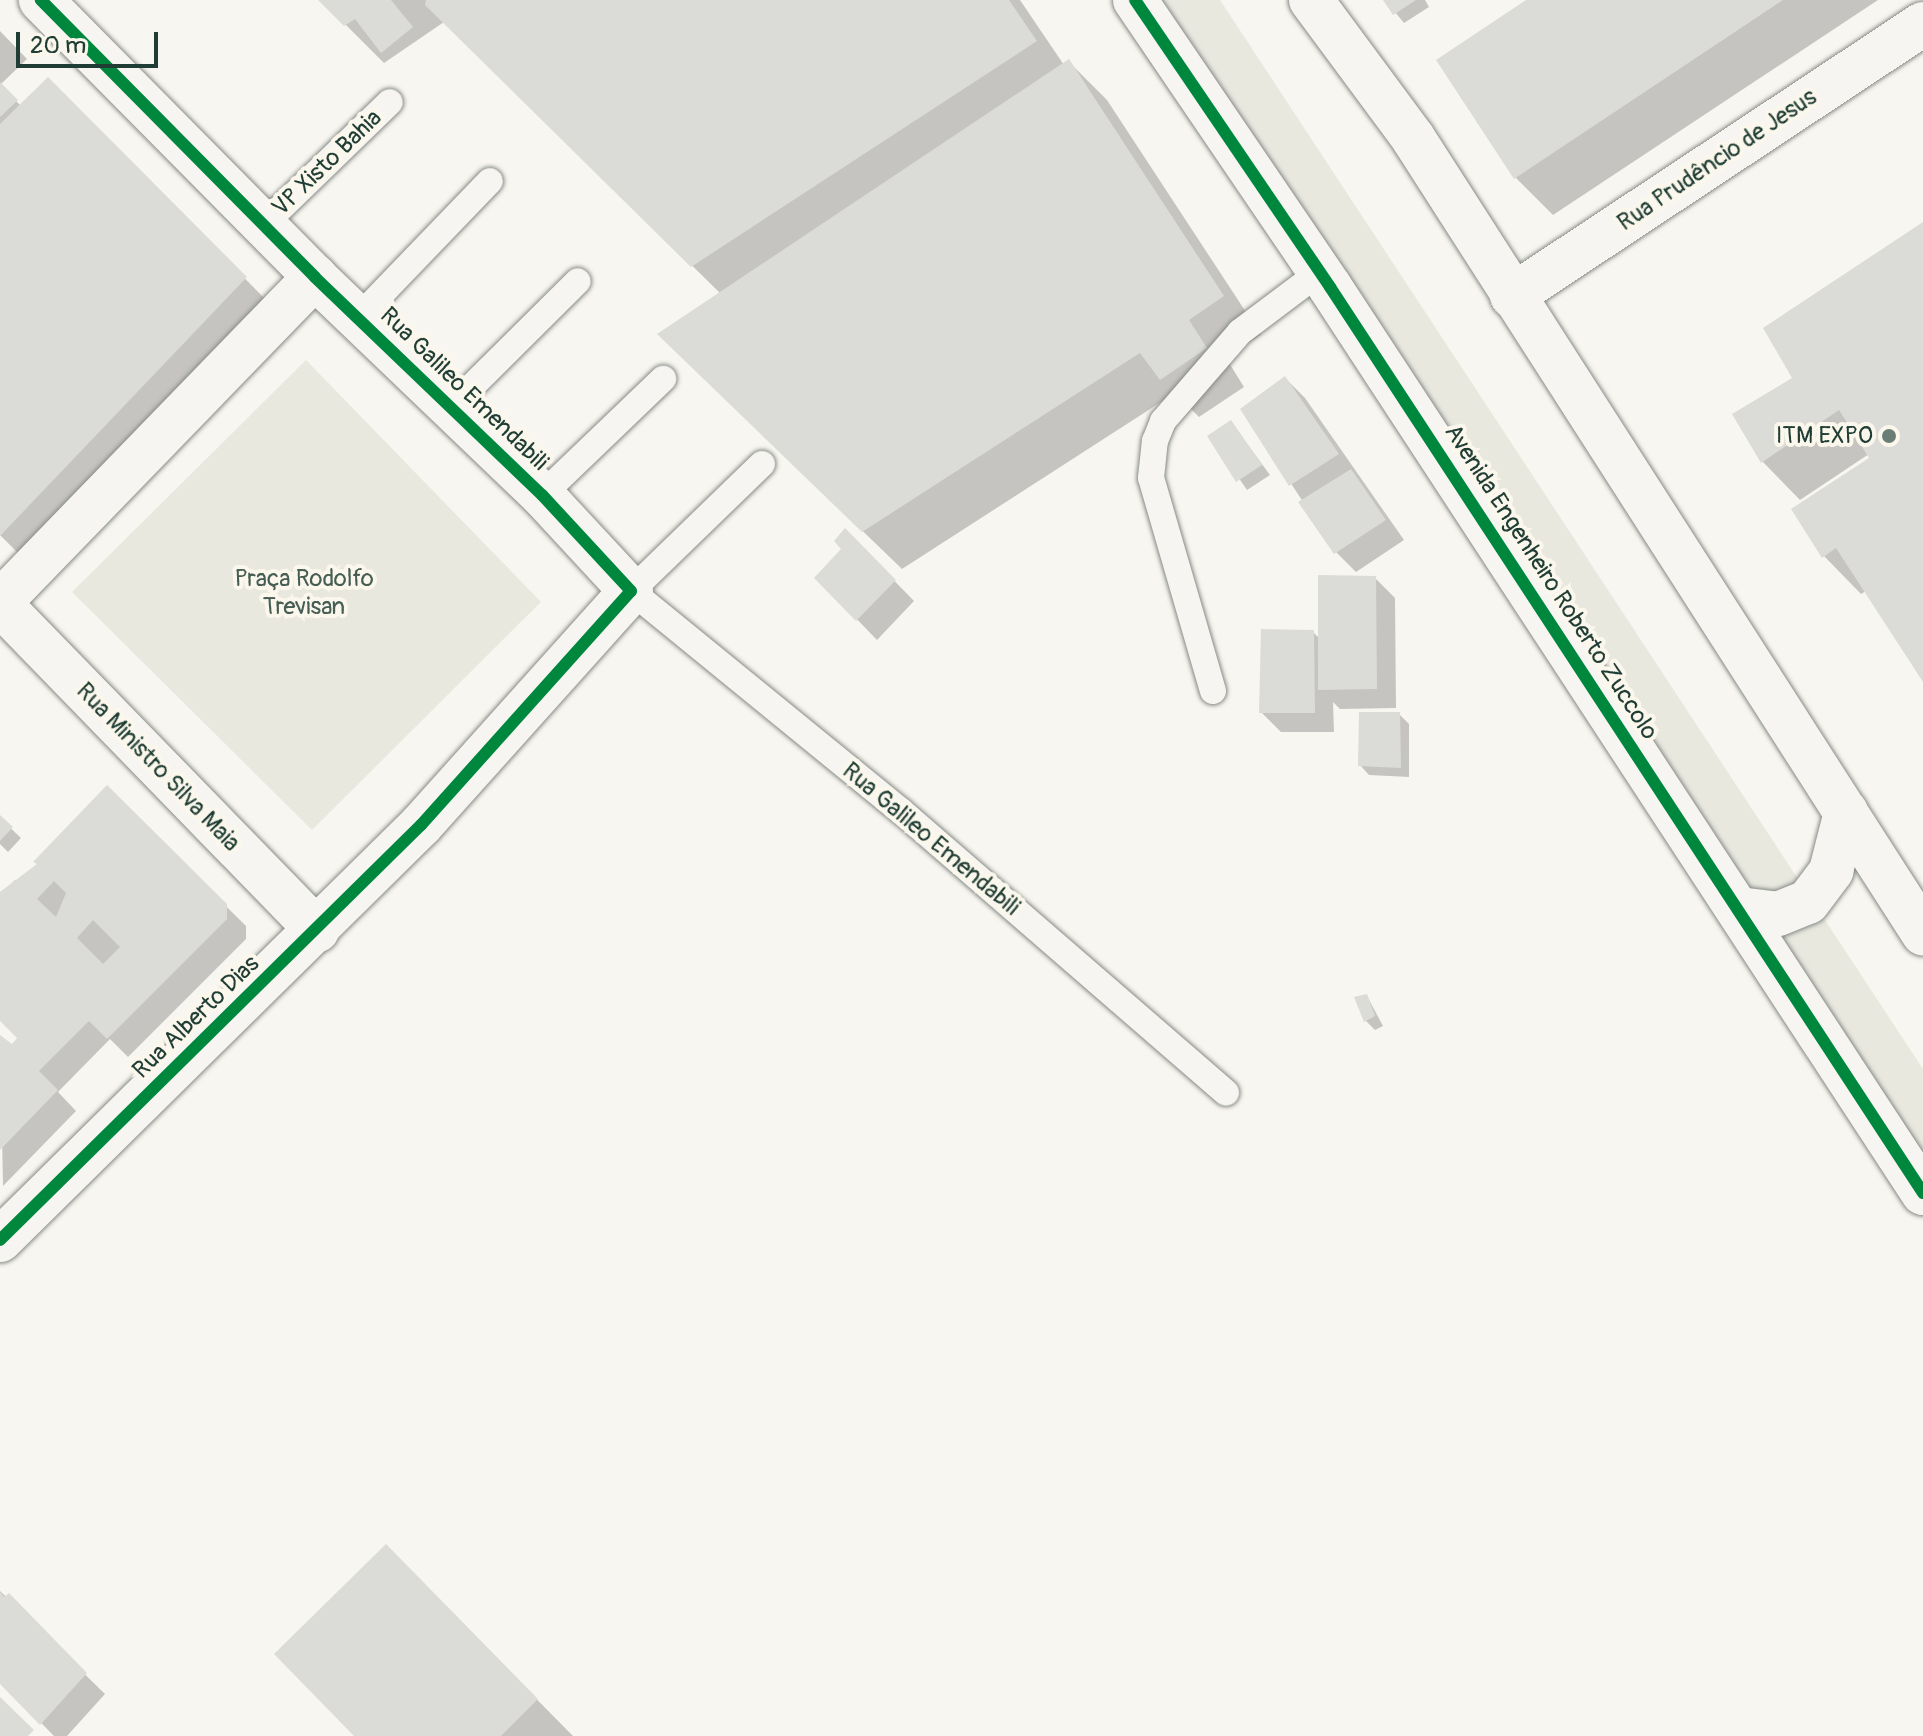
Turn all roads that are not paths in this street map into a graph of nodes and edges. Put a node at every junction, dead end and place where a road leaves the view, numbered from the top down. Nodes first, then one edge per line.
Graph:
1 (41, 0) edge
2 (1135, 0) edge
3 (1311, 0) edge
4 (1164, 18) edge
5 (1923, 24) edge
6 (390, 102) dead end
7 (490, 181) dead end
8 (264, 224) junction
9 (1320, 272) junction
10 (315, 277) junction
11 (578, 281) dead end
12 (1512, 296) junction
13 (358, 318) junction
14 (663, 379) dead end
15 (452, 406) junction
16 (762, 464) dead end
17 (542, 495) junction
18 (631, 591) junction
19 (0, 603) edge
20 (1213, 691) dead end
21 (1846, 812) junction
22 (1739, 909) junction
23 (317, 930) junction
24 (1923, 933) edge
25 (1226, 1093) dead end
26 (1923, 1193) edge
27 (0, 1240) edge

1 - 8 street, Rua Galileo Emendabili
2 - 4 street, Avenida Engenheiro Roberto Zuccolo
3 - 12 street
4 - 9 street, Avenida Engenheiro Roberto Zuccolo
5 - 12 street, Rua Prudêncio de Jesus
6 - 8 lane, VP Xisto Bahia
7 - 13 lane
8 - 10 street, Rua Galileo Emendabili
9 - 20 lane
9 - 22 street, Avenida Engenheiro Roberto Zuccolo
10 - 13 street, Rua Galileo Emendabili
10 - 19 street
11 - 15 lane
12 - 21 street
13 - 15 street, Rua Galileo Emendabili
14 - 17 lane
15 - 17 street, Rua Galileo Emendabili
16 - 18 lane
17 - 18 street, Rua Galileo Emendabili
18 - 23 street, Rua Alberto Dias
18 - 25 lane, Rua Galileo Emendabili
19 - 23 street, Rua Ministro Silva Maia
21 - 22 street
21 - 24 street
22 - 26 street, Avenida Engenheiro Roberto Zuccolo
23 - 27 street, Rua Alberto Dias

